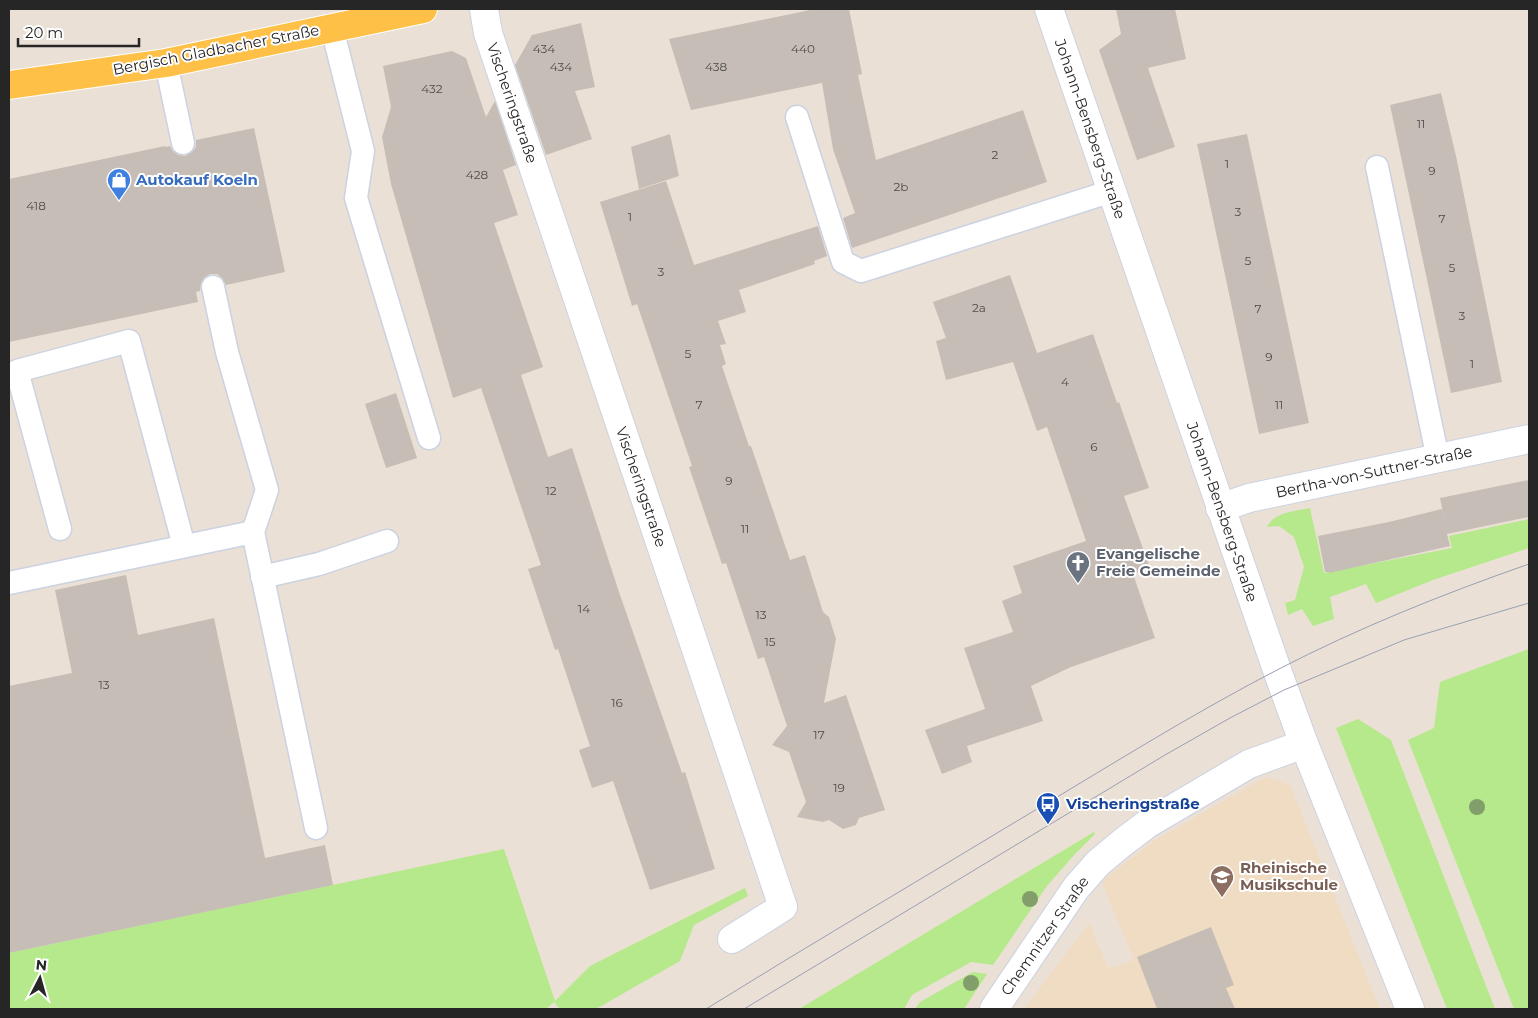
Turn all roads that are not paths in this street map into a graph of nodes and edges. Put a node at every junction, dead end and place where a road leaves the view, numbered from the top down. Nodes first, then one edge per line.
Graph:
1 (423, 9) edge
2 (484, 9) edge
3 (1049, 9) edge
4 (376, 14) edge
5 (332, 28) junction
6 (166, 63) junction
7 (9, 85) edge
8 (797, 117) dead end
9 (182, 143) dead end
10 (1377, 167) dead end
11 (1112, 191) junction
12 (213, 287) dead end
13 (430, 438) dead end
14 (1529, 439) edge
15 (1438, 459) junction
16 (1220, 508) junction
17 (60, 529) dead end
18 (253, 532) junction
19 (387, 541) dead end
20 (184, 546) junction
21 (262, 577) junction
22 (9, 583) edge
23 (1304, 744) junction
24 (316, 828) dead end
25 (732, 939) dead end
26 (994, 1009) edge
27 (1410, 1009) edge

1 - 4 main road, Bergisch Gladbacher Straße
2 - 25 street, Vischeringstraße
3 - 11 street, Johann-Bensberg-Straße
4 - 5 main road, Bergisch Gladbacher Straße
5 - 6 main road, Bergisch Gladbacher Straße
5 - 13 lane
6 - 7 main road, Bergisch Gladbacher Straße
6 - 9 lane
8 - 11 lane
10 - 15 lane
11 - 16 street, Johann-Bensberg-Straße
12 - 18 lane
14 - 15 street, Bertha-von-Suttner-Straße
15 - 16 street, Bertha-von-Suttner-Straße
16 - 23 street, Johann-Bensberg-Straße
17 - 20 lane
18 - 20 lane
18 - 21 lane
19 - 21 lane
20 - 22 lane
21 - 24 lane
23 - 26 street, Chemnitzer Straße
23 - 27 street, Johann-Bensberg-Straße

